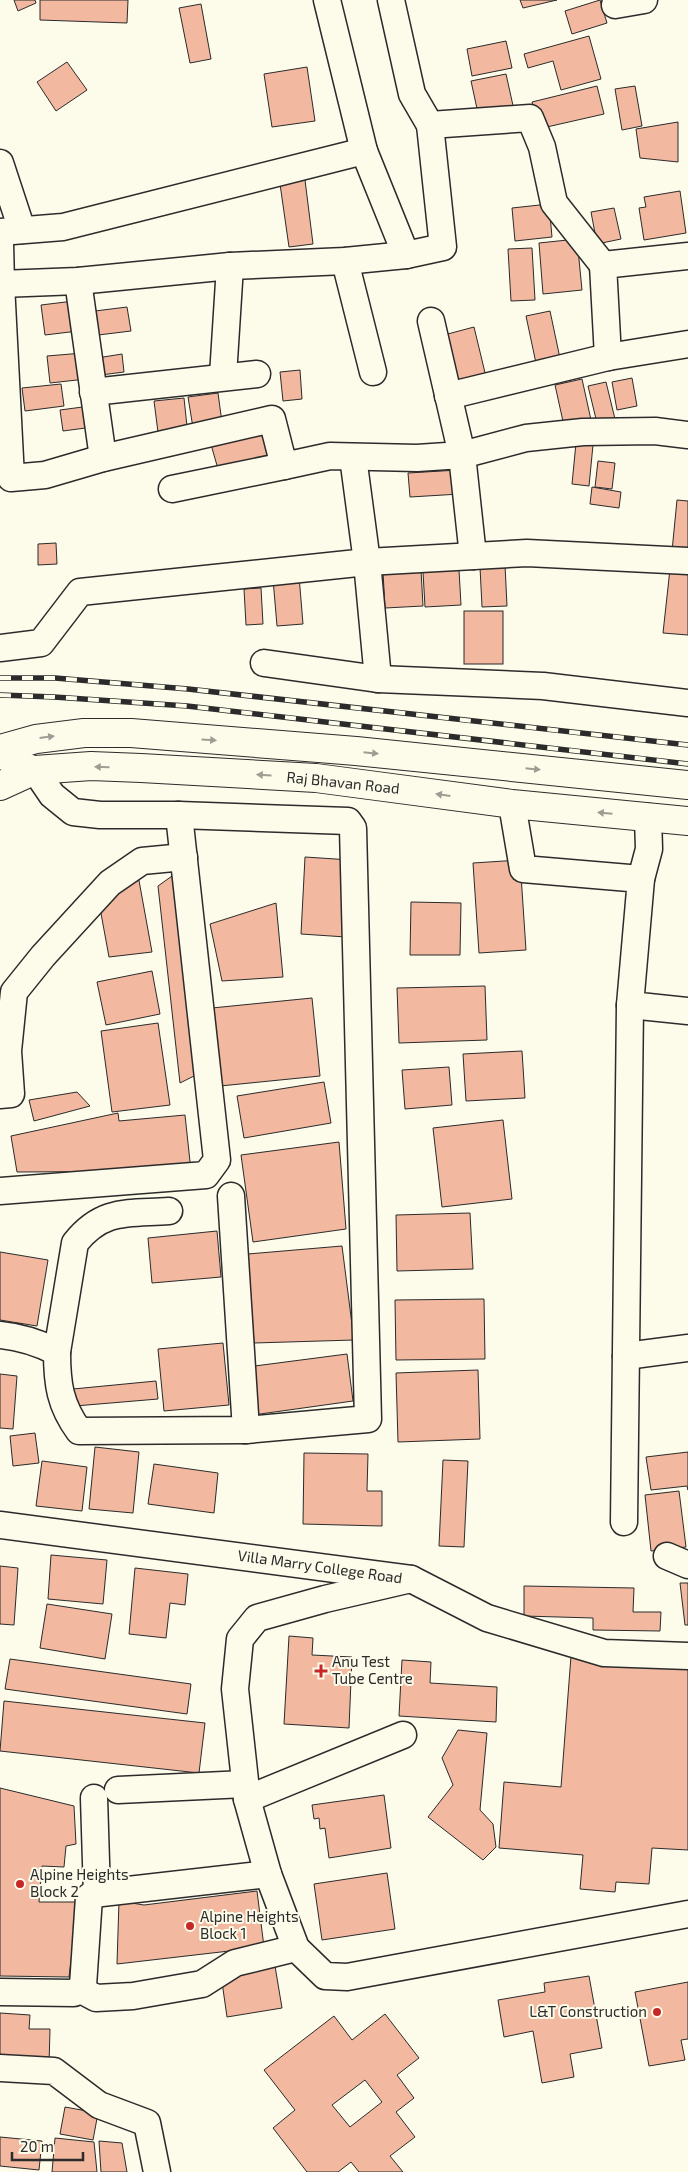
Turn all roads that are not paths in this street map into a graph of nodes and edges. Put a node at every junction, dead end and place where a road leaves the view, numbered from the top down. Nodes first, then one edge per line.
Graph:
1 (327, 0) edge
2 (391, 0) edge
3 (644, 0) edge
4 (616, 10) edge
5 (430, 125) junction
6 (364, 150) junction
7 (0, 163) edge
8 (11, 231) edge
9 (0, 243) edge
10 (406, 255) junction
11 (688, 256) edge
12 (345, 261) junction
13 (603, 265) junction
14 (230, 266) junction
15 (78, 280) junction
16 (1, 284) edge
17 (431, 321) dead end
18 (688, 344) edge
19 (608, 356) junction
20 (372, 372) dead end
21 (257, 374) dead end
22 (223, 376) junction
23 (93, 392) junction
24 (448, 396) junction
25 (688, 435) edge
26 (462, 455) junction
27 (353, 457) junction
28 (103, 458) junction
29 (284, 466) junction
30 (6, 478) edge
31 (172, 489) dead end
32 (473, 556) junction
33 (688, 561) edge
34 (367, 562) junction
35 (0, 648) edge
36 (264, 662) dead end
37 (378, 679) junction
38 (688, 703) edge
39 (0, 749) edge
40 (0, 755) edge
41 (35, 770) junction
42 (688, 785) edge
43 (0, 786) edge
44 (512, 804) junction
45 (179, 815) junction
46 (648, 817) junction
47 (688, 822) edge
48 (184, 857) junction
49 (640, 879) junction
50 (630, 1005) junction
51 (688, 1011) edge
52 (0, 1095) edge
53 (0, 1192) edge
54 (231, 1196) dead end
55 (170, 1211) dead end
56 (0, 1335) edge
57 (688, 1348) edge
58 (57, 1352) junction
59 (626, 1356) junction
60 (246, 1430) junction
61 (624, 1522) dead end
62 (0, 1525) edge
63 (411, 1579) junction
64 (688, 1656) edge
65 (403, 1735) dead end
66 (246, 1791) junction
67 (268, 1874) junction
68 (97, 1894) junction
69 (688, 1914) edge
70 (296, 1948) junction
71 (81, 1990) junction
72 (0, 1992) edge
73 (0, 2068) edge
74 (157, 2172) edge

1 - 6 street
2 - 5 street
3 - 4 street
5 - 10 street
5 - 13 street
6 - 8 street
6 - 10 street
7 - 8 street
9 - 16 street
10 - 12 street
11 - 13 street
12 - 14 street
12 - 20 street
13 - 19 street
14 - 15 street
14 - 22 street
15 - 16 street
15 - 23 street
16 - 30 street
17 - 24 street
18 - 19 street
19 - 24 street
21 - 22 street
22 - 23 street
23 - 28 street
24 - 26 street
25 - 26 street
26 - 27 street
26 - 32 street
27 - 29 street
27 - 34 street
28 - 29 street
28 - 30 street
29 - 31 street
32 - 33 street
32 - 34 street
34 - 35 street
34 - 37 street
36 - 37 street
37 - 38 street
39 -> 42 main road, Raj Bhavan Road
40 - 41 street
41 - 43 main road, Raj Bhavan Road
44 -> 41 main road, Raj Bhavan Road
41 - 45 street
46 -> 44 main road, Raj Bhavan Road
44 - 49 street
45 - 48 street
45 - 60 street
46 - 47 main road, Raj Bhavan Road
46 - 49 street
48 - 52 street
48 - 53 street
49 - 50 street
50 - 51 street
50 - 59 street
54 - 60 street
55 - 58 street
56 - 58 street
57 - 59 street
58 - 60 street
59 - 61 street
62 - 63 street, Villa Marry College Road
63 - 64 street, Villa Marry College Road
63 - 66 street
65 - 66 street
66 - 67 street
66 - 68 street
67 - 68 street
67 - 70 street
68 - 71 street
69 - 70 street
70 - 71 street
71 - 72 street
73 - 74 street

